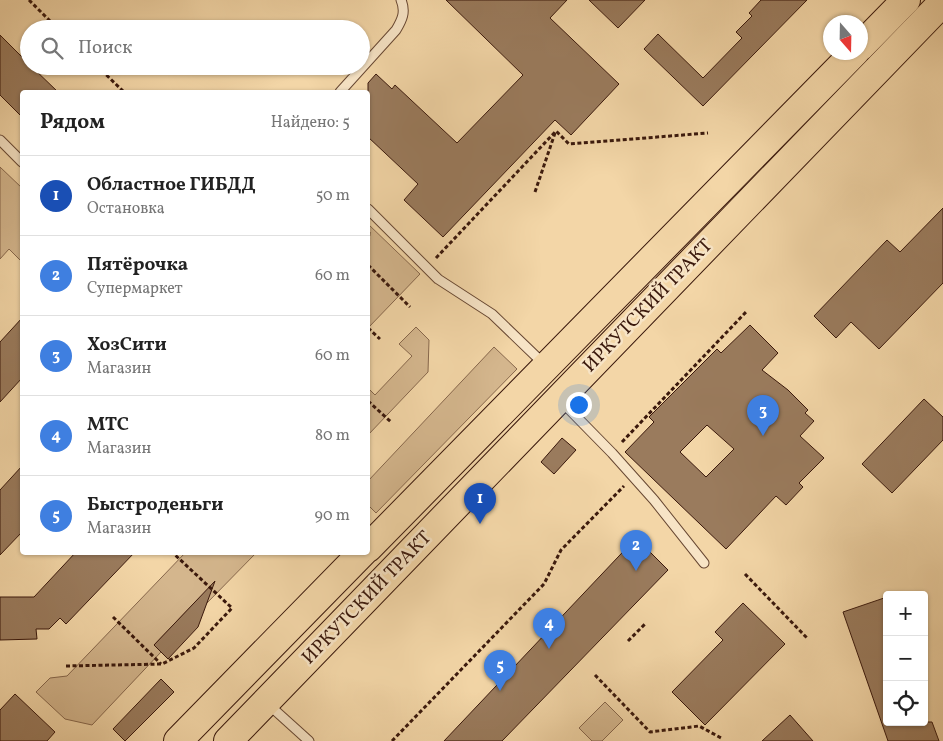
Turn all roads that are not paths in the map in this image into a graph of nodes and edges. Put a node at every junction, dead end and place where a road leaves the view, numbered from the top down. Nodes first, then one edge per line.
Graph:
1 (401, 0) edge
2 (906, 0) edge
3 (943, 2) edge
4 (868, 39) edge
5 (370, 59) edge
6 (847, 60) edge
7 (355, 75) edge
8 (342, 90) edge
9 (0, 140) edge
10 (20, 160) edge
11 (370, 212) edge
12 (546, 366) junction
13 (558, 398) junction
14 (370, 546) edge
15 (360, 555) edge
16 (704, 563) dead end
17 (266, 702) junction
18 (178, 741) edge
19 (228, 741) edge
20 (309, 741) edge

1 - 5 lane
2 - 4 main road
3 - 13 main road, ИРКУТСКИЙ ТРАКТ
6 - 12 main road, ИРКУТСКИЙ ТРАКТ
7 - 8 lane
9 - 10 lane
11 - 12 lane
12 - 14 main road, ИРКУТСКИЙ ТРАКТ
13 - 16 lane
13 - 17 main road, ИРКУТСКИЙ ТРАКТ
15 - 18 main road, ИРКУТСКИЙ ТРАКТ
17 - 19 main road, ИРКУТСКИЙ ТРАКТ
17 - 20 lane

